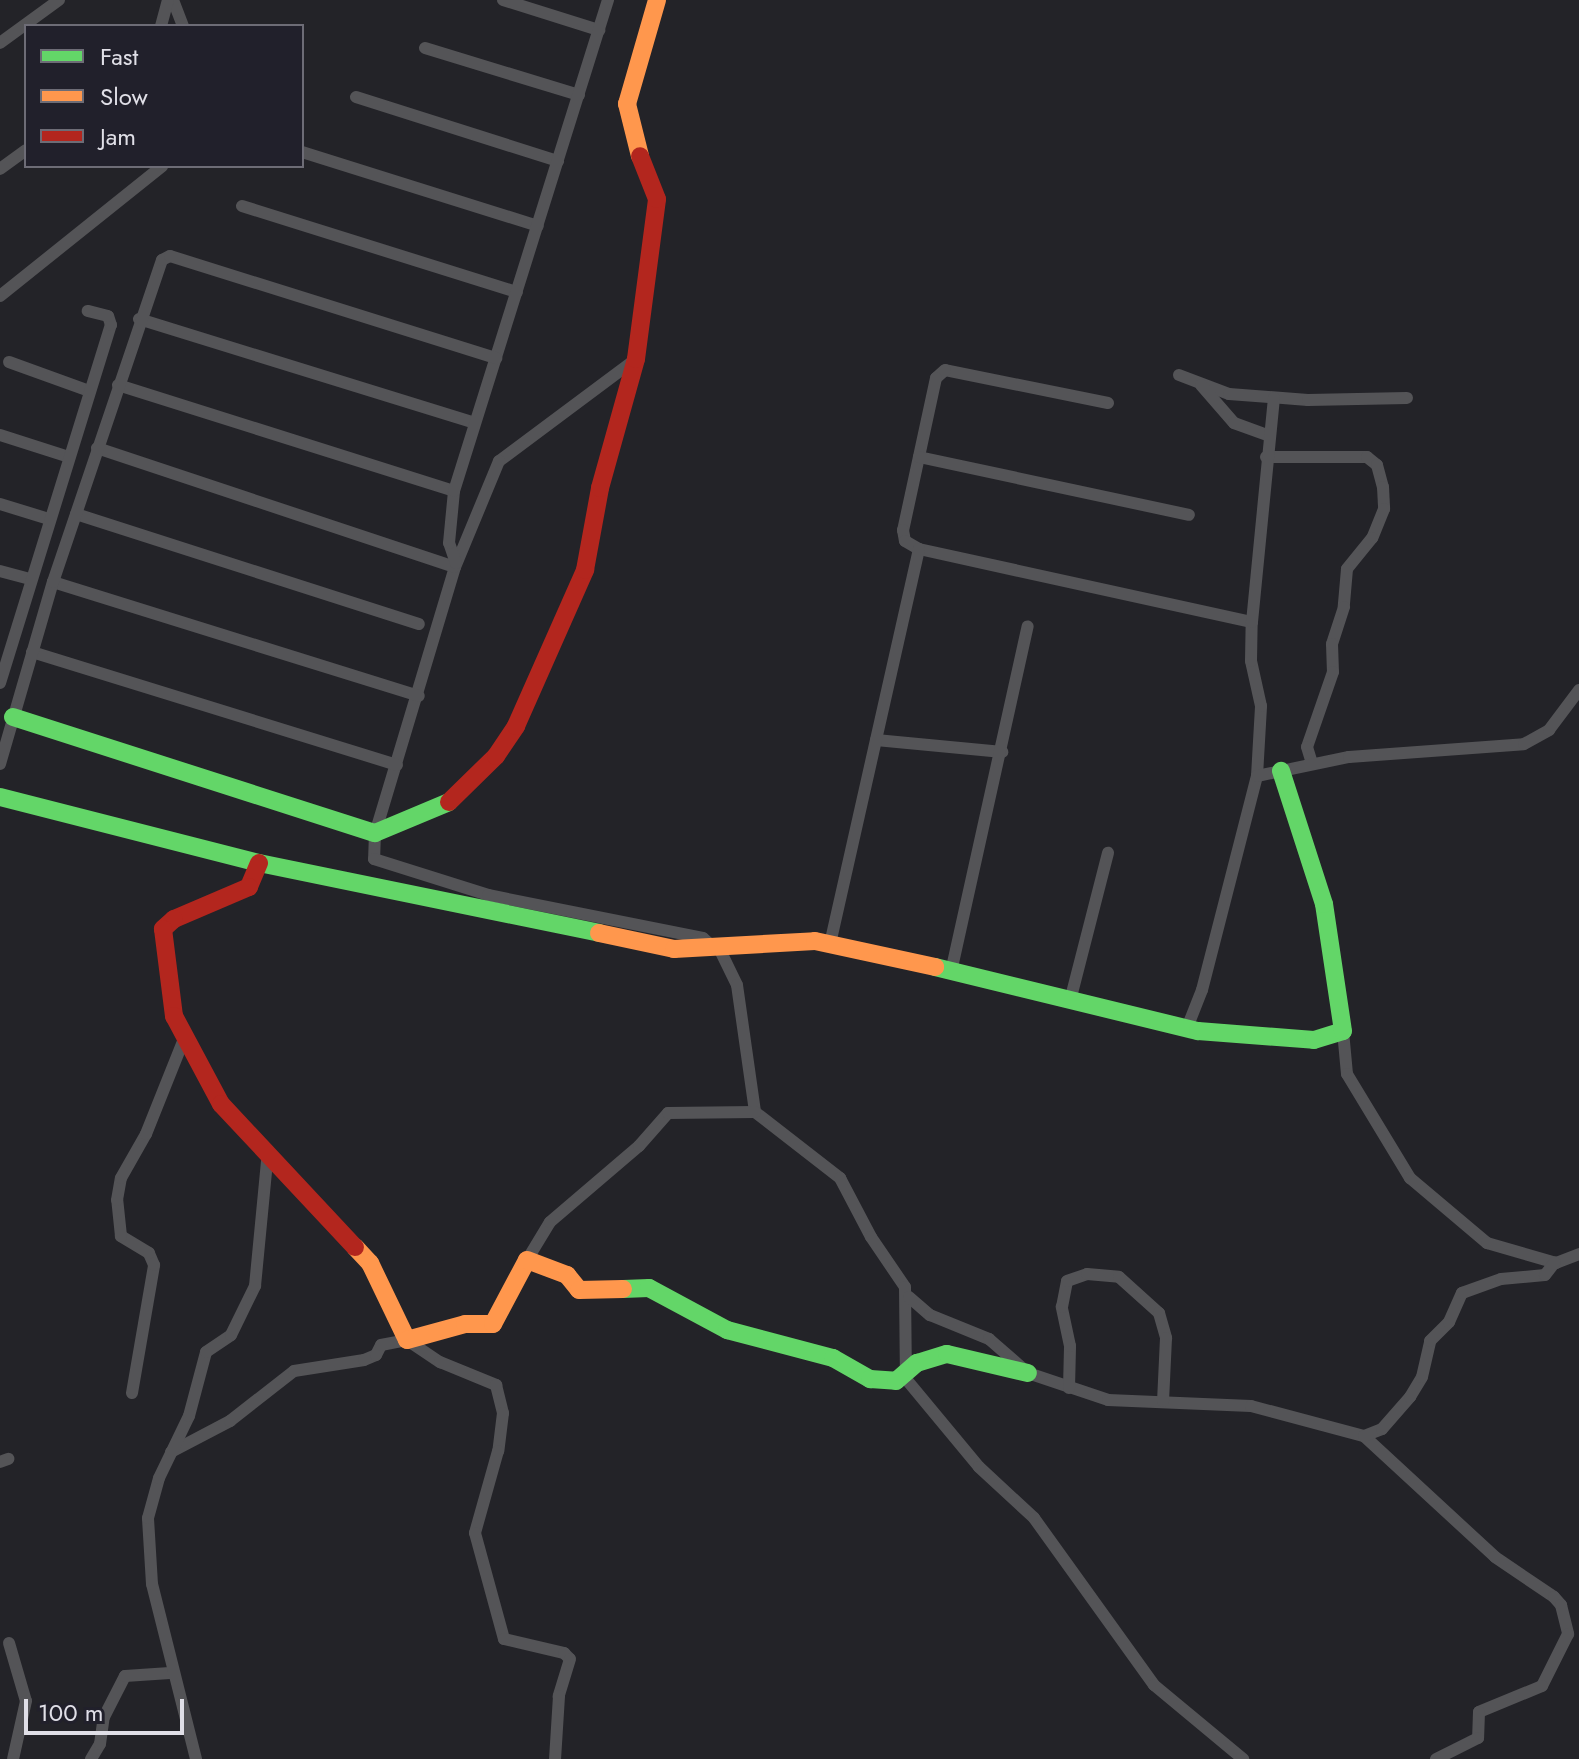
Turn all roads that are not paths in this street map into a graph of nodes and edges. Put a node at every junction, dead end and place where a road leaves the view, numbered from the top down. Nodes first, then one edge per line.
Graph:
1 (59, 0) edge
2 (170, 0) edge
3 (503, 0) edge
4 (608, 0) edge
5 (657, 0) edge
6 (26, 24) edge
7 (162, 24) edge
8 (182, 24) edge
9 (24, 26) edge
10 (599, 30) junction
11 (0, 43) edge
12 (425, 48) dead end
13 (579, 95) junction
14 (356, 97) dead end
15 (24, 151) edge
16 (304, 153) edge
17 (558, 161) junction
18 (140, 168) edge
19 (160, 168) edge
20 (0, 169) edge
21 (148, 178) junction
22 (242, 206) dead end
23 (538, 226) junction
24 (517, 292) junction
25 (0, 296) edge
26 (88, 311) dead end
27 (139, 319) junction
28 (496, 358) junction
29 (636, 359) junction
30 (9, 362) dead end
31 (1179, 375) dead end
32 (118, 385) junction
33 (1201, 385) junction
34 (89, 391) junction
35 (1274, 398) junction
36 (1407, 398) dead end
37 (1108, 403) dead end
38 (474, 423) junction
39 (0, 435) edge
40 (1269, 436) junction
41 (97, 448) junction
42 (69, 457) junction
43 (919, 457) junction
44 (1266, 457) junction
45 (454, 491) junction
46 (0, 504) edge
47 (76, 514) junction
48 (1189, 515) dead end
49 (49, 519) junction
50 (919, 549) junction
51 (456, 565) junction
52 (0, 571) edge
53 (30, 579) junction
54 (53, 582) junction
55 (1252, 622) junction
56 (419, 624) dead end
57 (1028, 626) dead end
58 (5, 644) edge
59 (32, 652) junction
60 (0, 683) edge
61 (1579, 690) edge
62 (419, 696) junction
63 (13, 717) junction
64 (876, 740) junction
65 (1002, 752) junction
66 (1312, 763) junction
67 (0, 764) edge
68 (397, 765) junction
69 (1281, 771) junction
70 (1257, 776) junction
71 (0, 797) edge
72 (375, 833) junction
73 (1108, 853) dead end
74 (259, 863) junction
75 (830, 944) junction
76 (715, 946) junction
77 (951, 972) junction
78 (1071, 997) junction
79 (1187, 1028) junction
80 (1343, 1031) junction
81 (184, 1039) junction
82 (755, 1112) junction
83 (268, 1151) junction
84 (1579, 1254) edge
85 (527, 1260) junction
86 (1555, 1262) junction
87 (909, 1297) junction
88 (407, 1340) junction
89 (1028, 1373) junction
90 (904, 1375) junction
91 (1069, 1388) junction
92 (132, 1393) dead end
93 (1163, 1401) junction
94 (1364, 1436) junction
95 (171, 1452) junction
96 (9, 1643) dead end
97 (170, 1673) junction
98 (13, 1759) edge
99 (91, 1759) edge
100 (196, 1759) edge
101 (555, 1759) edge
102 (1243, 1759) edge
103 (1436, 1759) edge

1 - 6 street
2 - 7 street
2 - 8 street
3 - 10 street
4 - 10 street
5 - 29 street
9 - 11 street
10 - 13 street
12 - 13 street
13 - 17 street
14 - 17 street
15 - 20 street
16 - 23 street
17 - 23 street
18 - 21 street
19 - 21 street
21 - 25 street
22 - 24 street
23 - 24 street
24 - 28 street
26 - 34 street
27 - 28 street
27 - 32 street
27 - 38 street
28 - 38 street
29 - 51 street
29 - 72 street
30 - 34 street
31 - 33 street
32 - 41 street
32 - 45 street
33 - 35 street
33 - 40 street
34 - 42 street
35 - 36 street
35 - 40 street
37 - 43 street
38 - 45 street
39 - 42 street
40 - 44 street
41 - 47 street
41 - 51 street
42 - 49 street
43 - 48 street
43 - 50 street
44 - 55 street
44 - 66 street
45 - 51 street
46 - 49 street
47 - 54 street
47 - 56 street
49 - 53 street
50 - 55 street
50 - 64 street
51 - 62 street
52 - 53 street
53 - 58 street
54 - 59 street
54 - 62 street
55 - 70 street
57 - 65 street
58 - 60 street
59 - 63 street
59 - 68 street
61 - 66 street
62 - 68 street
63 - 67 street
63 - 72 street
64 - 65 street
64 - 75 street
65 - 77 street
66 - 69 street
68 - 72 street
69 - 70 street
69 - 80 street
70 - 79 street
71 - 74 street
72 - 76 street
73 - 78 street
74 - 76 street
74 - 81 street
75 - 76 street
75 - 77 street
76 - 82 street
77 - 78 street
78 - 79 street
79 - 80 street
80 - 86 street
81 - 83 street
81 - 92 street
82 - 85 street
82 - 87 street
83 - 88 street
83 - 95 street
84 - 86 street
85 - 88 street
85 - 90 street
86 - 94 street
87 - 89 street
87 - 90 street
88 - 95 street
88 - 101 street
89 - 90 street
89 - 91 street
90 - 102 street
91 - 93 street
91 - 93 street
93 - 94 street
94 - 103 street
95 - 97 street
96 - 98 street
97 - 99 street
97 - 100 street

